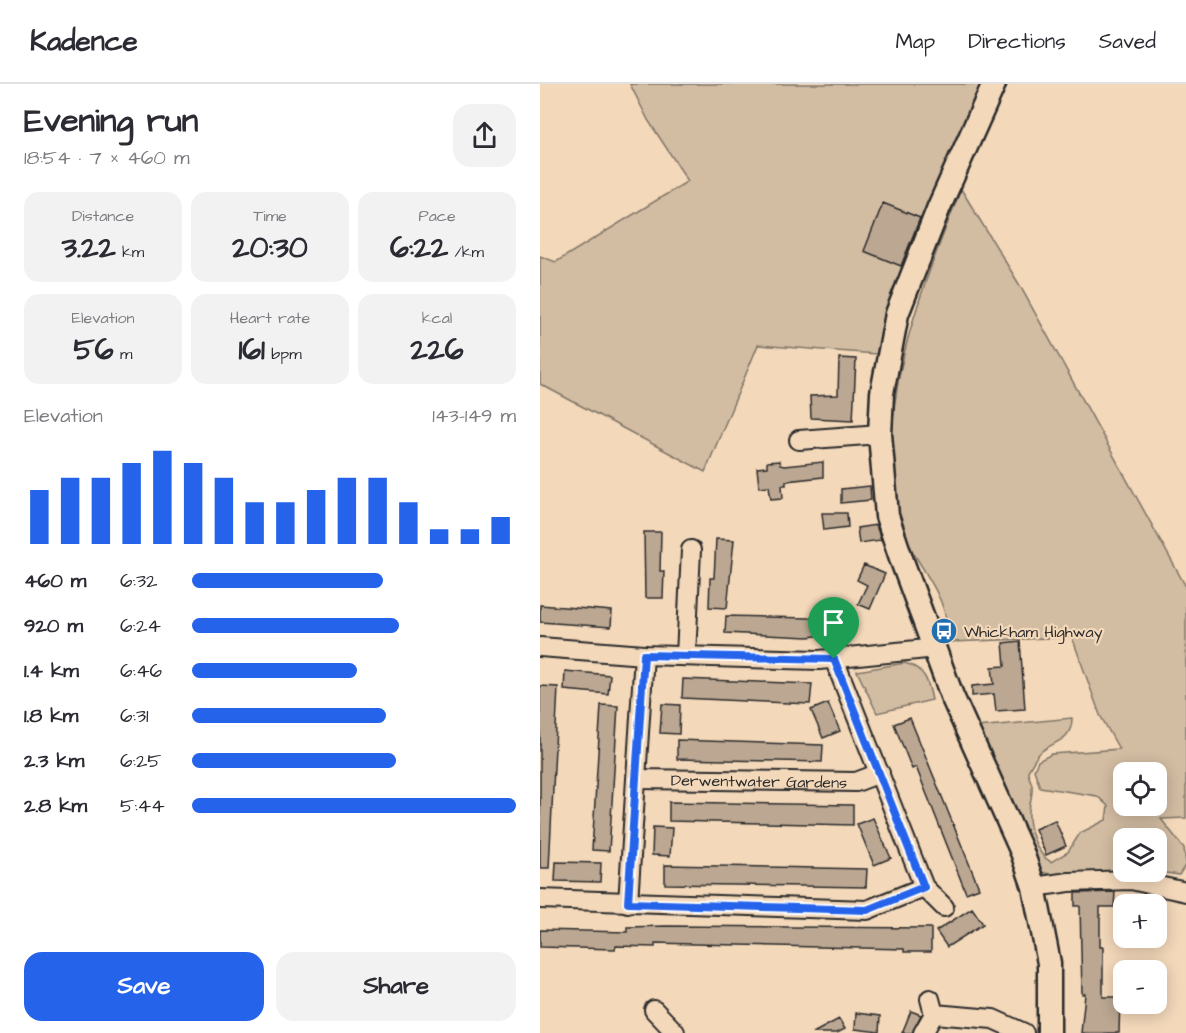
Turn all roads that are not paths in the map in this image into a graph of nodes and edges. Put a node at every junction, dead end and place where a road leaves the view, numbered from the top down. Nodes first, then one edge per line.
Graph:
1 (994, 84) edge
2 (880, 434) junction
3 (799, 440) dead end
4 (691, 550) dead end
5 (540, 647) edge
6 (936, 648) junction
7 (644, 655) junction
8 (686, 656) junction
9 (834, 659) junction
10 (880, 773) junction
11 (637, 779) junction
12 (1034, 886) junction
13 (924, 887) junction
14 (1186, 892) edge
15 (540, 900) edge
16 (628, 903) junction
17 (944, 907) dead end
18 (923, 1033) edge
19 (1022, 1033) edge
20 (1049, 1033) edge

1 - 2 main road
2 - 3 street
2 - 6 main road
4 - 8 street
5 - 7 street
6 - 9 street
6 - 12 main road
7 - 8 street
7 - 11 street
8 - 9 street
9 - 10 street
10 - 11 street, Derwentwater Gardens
10 - 13 street
11 - 16 street
12 - 14 street
12 - 20 main road
13 - 16 street
13 - 17 street
15 - 16 street
18 - 19 street

